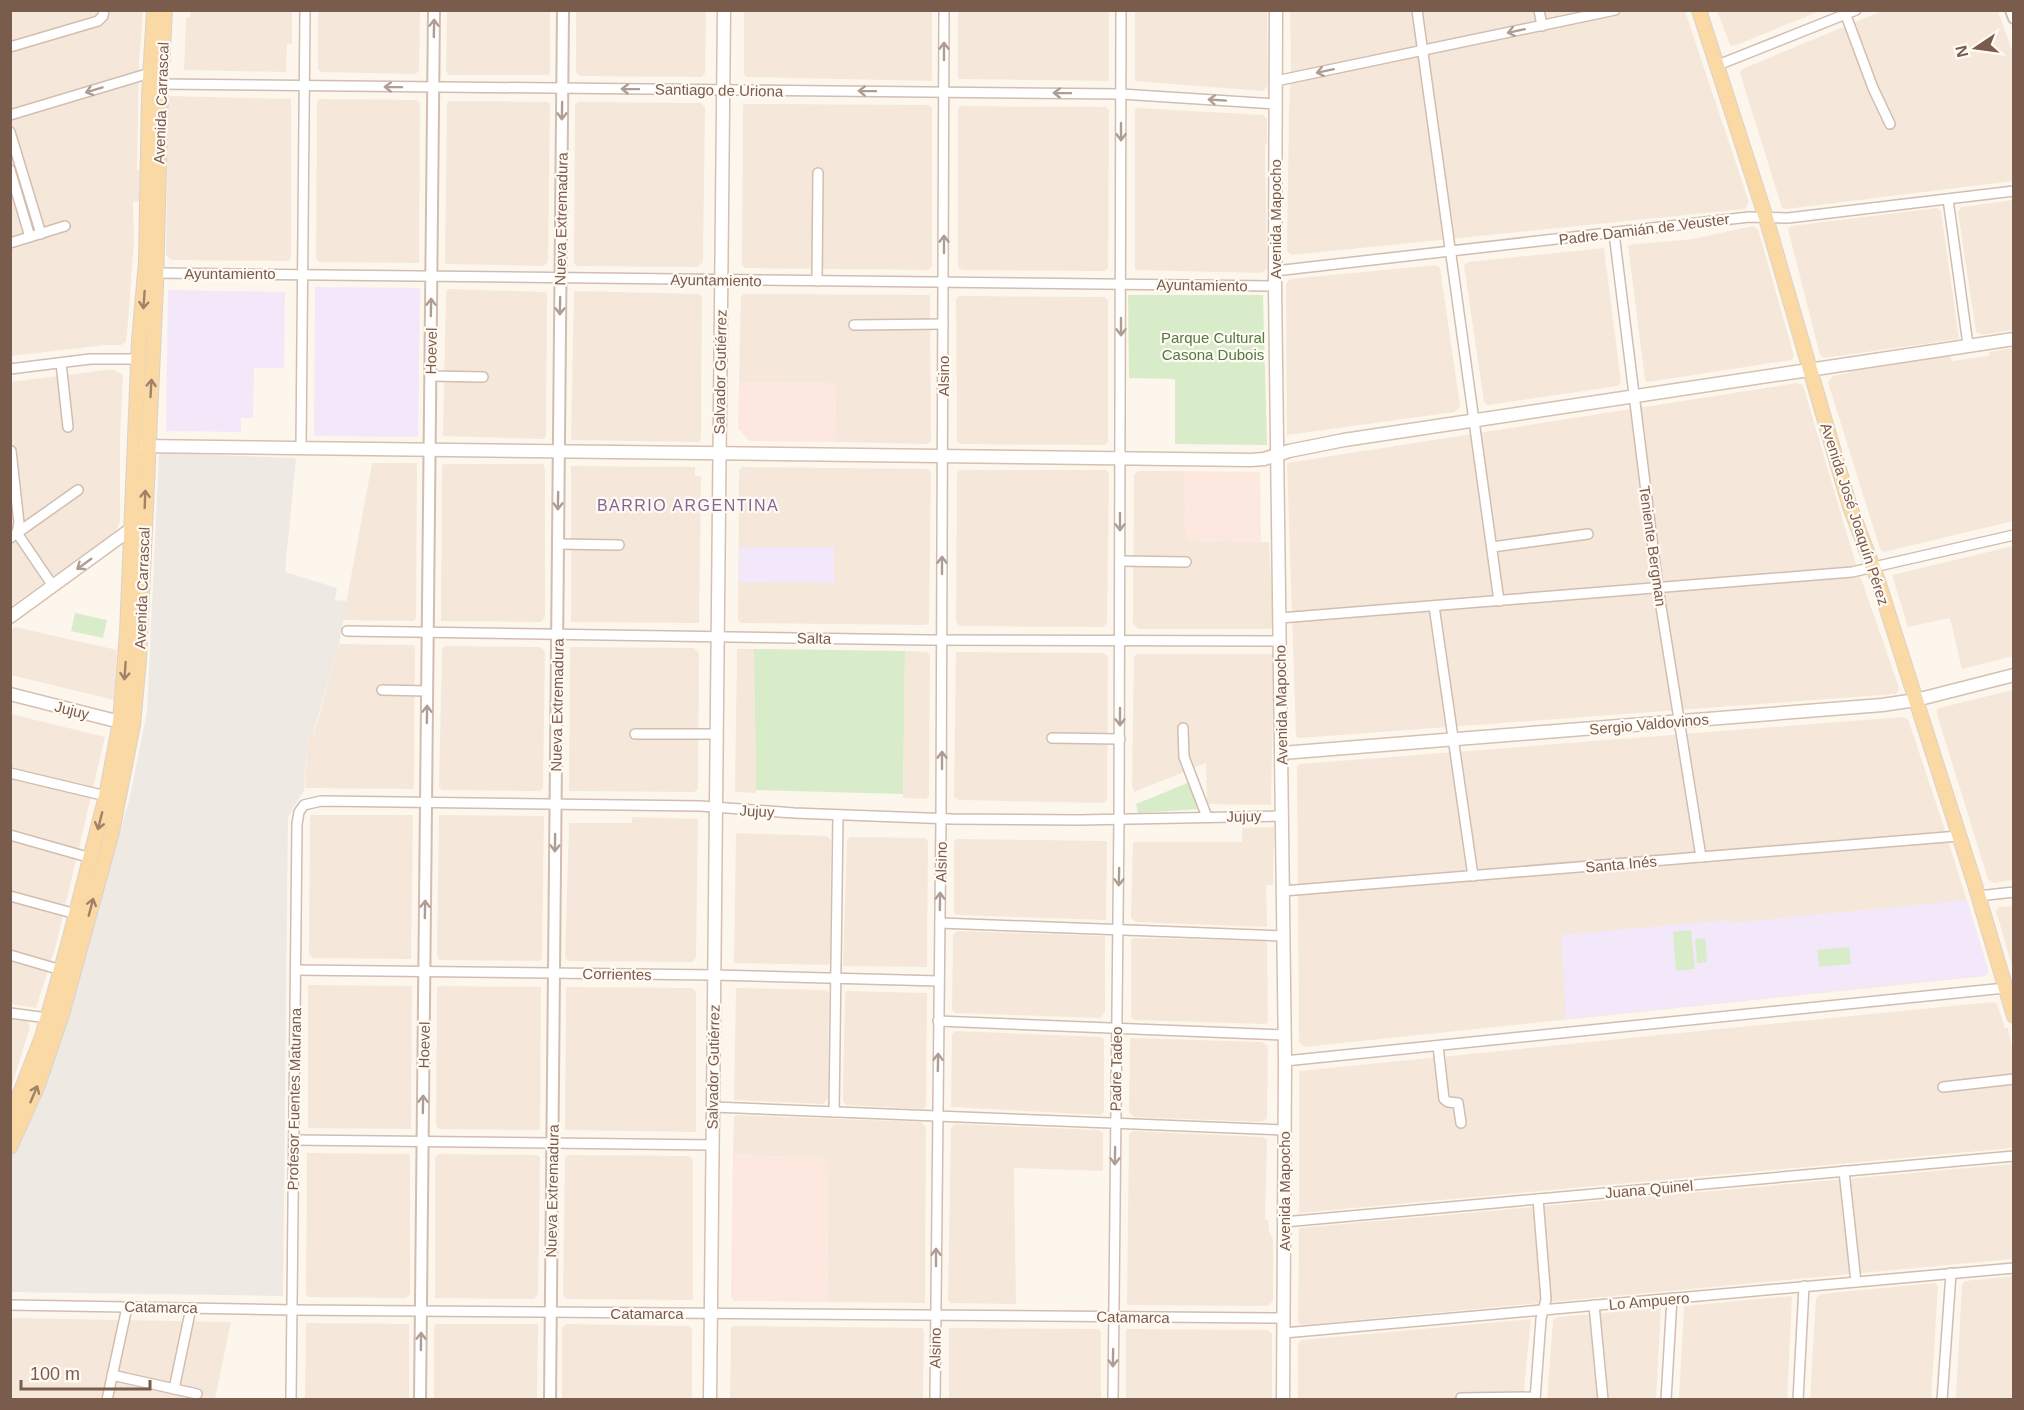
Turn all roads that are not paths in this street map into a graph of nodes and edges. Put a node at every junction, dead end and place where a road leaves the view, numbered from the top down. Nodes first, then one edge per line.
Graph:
1 (154, 10) edge
2 (165, 10) edge
3 (305, 10) edge
4 (434, 10) edge
5 (563, 10) edge
6 (724, 10) edge
7 (945, 10) edge
8 (1121, 10) edge
9 (1276, 10) edge
10 (1417, 10) edge
11 (1539, 10) edge
12 (1615, 10) edge
13 (1699, 10) edge
14 (1856, 10) edge
15 (2011, 10) edge
16 (104, 13) edge
17 (1844, 13) edge
18 (2013, 18) edge
19 (1542, 26) junction
20 (10, 47) edge
21 (1422, 51) junction
22 (1718, 65) junction
23 (150, 74) junction
24 (1276, 81) junction
25 (161, 84) junction
26 (304, 86) junction
27 (433, 87) junction
28 (562, 88) junction
29 (723, 90) junction
30 (944, 92) junction
31 (1121, 94) junction
32 (1276, 104) junction
33 (10, 115) edge
34 (1890, 124) dead end
35 (10, 132) edge
36 (10, 170) edge
37 (818, 173) dead end
38 (28, 190) junction
39 (2013, 191) edge
40 (14, 194) edge
41 (1948, 199) junction
42 (1766, 218) junction
43 (65, 226) dead end
44 (1614, 233) junction
45 (40, 234) junction
46 (30, 237) junction
47 (10, 243) edge
48 (1450, 251) junction
49 (1275, 271) junction
50 (157, 273) junction
51 (303, 274) junction
52 (432, 275) junction
53 (561, 277) junction
54 (721, 280) junction
55 (817, 281) junction
56 (944, 282) junction
57 (1121, 284) junction
58 (1275, 286) junction
59 (943, 324) junction
60 (854, 325) dead end
61 (2013, 339) edge
62 (1968, 345) junction
63 (138, 359) junction
64 (61, 363) junction
65 (10, 369) edge
66 (1809, 369) junction
67 (431, 375) junction
68 (483, 377) dead end
69 (1634, 396) junction
70 (1474, 420) junction
71 (68, 428) dead end
72 (141, 446) junction
73 (301, 448) junction
74 (430, 450) junction
75 (11, 451) edge
76 (559, 452) junction
77 (720, 454) junction
78 (1278, 454) junction
79 (943, 456) junction
80 (1120, 459) junction
81 (78, 490) dead end
82 (131, 529) junction
83 (1588, 534) dead end
84 (2013, 535) edge
85 (14, 536) edge
86 (558, 544) junction
87 (619, 545) dead end
88 (1492, 547) junction
89 (1120, 561) junction
90 (1186, 562) dead end
91 (1874, 568) junction
92 (53, 586) junction
93 (1659, 588) junction
94 (1499, 601) junction
95 (1434, 606) junction
96 (10, 617) edge
97 (1280, 618) junction
98 (347, 631) dead end
99 (428, 632) junction
100 (557, 634) junction
101 (718, 636) junction
102 (942, 640) junction
103 (1120, 640) junction
104 (1280, 641) junction
105 (2013, 675) edge
106 (382, 690) dead end
107 (428, 691) junction
108 (10, 694) edge
109 (1916, 700) junction
110 (1679, 722) junction
111 (127, 724) junction
112 (1183, 728) dead end
113 (635, 734) dead end
114 (717, 734) junction
115 (1052, 738) dead end
116 (1120, 739) junction
117 (1454, 740) junction
118 (1282, 753) junction
119 (10, 773) edge
120 (106, 796) junction
121 (426, 802) junction
122 (308, 803) joint
123 (556, 803) junction
124 (716, 808) junction
125 (838, 815) junction
126 (1282, 816) junction
127 (1207, 817) junction
128 (941, 819) junction
129 (1119, 819) junction
130 (10, 834) edge
131 (1959, 836) junction
132 (1701, 857) junction
133 (91, 858) junction
134 (1473, 876) junction
135 (1283, 891) junction
136 (2013, 892) edge
137 (10, 896) edge
138 (1978, 896) junction
139 (76, 914) junction
140 (940, 923) junction
141 (1118, 930) junction
142 (1284, 936) junction
143 (10, 955) edge
144 (62, 970) junction
145 (296, 970) junction
146 (424, 971) junction
147 (554, 973) junction
148 (714, 975) junction
149 (836, 978) junction
150 (939, 981) junction
151 (2005, 988) junction
152 (10, 1013) edge
153 (2013, 1016) edge
154 (48, 1018) junction
155 (938, 1021) junction
156 (1117, 1028) junction
157 (1285, 1035) junction
158 (1438, 1046) junction
159 (1285, 1061) junction
160 (2013, 1079) edge
161 (1943, 1087) dead end
162 (713, 1107) junction
163 (12, 1112) edge
164 (834, 1112) junction
165 (938, 1116) junction
166 (1116, 1123) junction
167 (1461, 1124) dead end
168 (1285, 1130) junction
169 (294, 1140) junction
170 (423, 1142) junction
171 (552, 1143) junction
172 (713, 1144) junction
173 (10, 1147) edge
174 (2013, 1156) edge
175 (1844, 1171) junction
176 (1538, 1199) junction
177 (1284, 1222) junction
178 (2013, 1268) edge
179 (1951, 1273) junction
180 (1856, 1282) junction
181 (1804, 1286) junction
182 (1672, 1298) junction
183 (10, 1305) edge
184 (1594, 1305) junction
185 (127, 1307) junction
186 (191, 1308) junction
187 (292, 1310) junction
188 (1544, 1310) junction
189 (421, 1311) junction
190 (551, 1312) junction
191 (711, 1313) junction
192 (936, 1315) junction
193 (1113, 1317) junction
194 (1284, 1318) junction
195 (1284, 1333) junction
196 (112, 1375) junction
197 (174, 1389) junction
198 (197, 1394) dead end
199 (1461, 1398) dead end
200 (1535, 1398) edge
201 (107, 1400) edge
202 (291, 1400) edge
203 (420, 1400) edge
204 (550, 1400) edge
205 (710, 1400) edge
206 (935, 1400) edge
207 (1113, 1400) edge
208 (1283, 1400) edge
209 (1603, 1400) edge
210 (1666, 1400) edge
211 (1798, 1400) edge
212 (1942, 1400) edge

1 - 23 main road, Avenida Carrascal
2 - 25 main road, Avenida Carrascal
3 - 26 street
27 -> 4 street, Hoevel
5 - 28 street, Nueva Extremadura
6 - 29 main road, Salvador Gutiérrez
30 -> 7 street, Alsino
8 - 31 street, Padre Tadeo
9 - 24 main road, Avenida Mapocho
10 - 21 street
11 - 19 street
12 - 19 street
13 - 22 main road, Avenida José Joaquín Pérez
14 - 17 street
15 - 18 street
16 - 20 street
17 - 22 street
17 - 34 street
19 -> 21 street
21 -> 24 street
21 - 48 street
22 - 42 main road, Avenida José Joaquín Pérez
23 -> 33 street
23 -> 63 main road, Avenida Carrascal
24 - 32 main road, Avenida Mapocho
25 - 26 street, Santiago de Uriona
25 - 50 main road, Avenida Carrascal
27 -> 26 street, Santiago de Uriona
26 - 51 street
27 - 28 street, Santiago de Uriona
27 - 52 street, Hoevel
29 -> 28 street, Santiago de Uriona
28 -> 53 street, Nueva Extremadura
30 -> 29 street, Santiago de Uriona
29 - 54 main road, Salvador Gutiérrez
31 -> 30 street, Santiago de Uriona
56 -> 30 street, Alsino
32 -> 31 street, Santiago de Uriona
31 -> 57 street, Padre Tadeo
32 - 49 main road, Avenida Mapocho
35 - 38 street
36 - 40 street
37 - 55 street
38 - 40 street
38 - 45 street
39 - 41 street, Padre Damián de Veuster
40 - 46 street
41 - 42 street, Padre Damián de Veuster
41 - 62 street
42 - 44 street, Padre Damián de Veuster
42 - 66 main road, Avenida José Joaquín Pérez
43 - 45 street
44 - 48 street, Padre Damián de Veuster
44 - 69 street, Teniente Bergman
45 - 46 street
46 - 47 street
48 - 49 street, Padre Damián de Veuster
48 - 70 street
49 - 58 main road, Avenida Mapocho
50 - 51 street, Ayuntamiento
72 -> 50 main road, Avenida Carrascal
51 - 52 street, Ayuntamiento
51 - 73 street
52 - 53 street, Ayuntamiento
67 -> 52 street, Hoevel
53 - 54 street, Ayuntamiento
53 -> 76 street, Nueva Extremadura
54 - 55 street, Ayuntamiento
54 - 77 main road, Salvador Gutiérrez
55 - 56 street, Ayuntamiento
56 - 57 street, Ayuntamiento
56 - 59 street, Alsino
57 - 58 street, Ayuntamiento
57 -> 80 street, Padre Tadeo
58 - 78 main road, Avenida Mapocho
59 - 60 street
59 - 79 street, Alsino
61 - 62 main road
62 - 66 main road
63 - 64 street
63 - 72 main road, Avenida Carrascal
64 - 65 street
64 - 71 street
66 - 69 main road
66 - 91 main road, Avenida José Joaquín Pérez
67 - 68 street
67 - 74 street, Hoevel
69 - 70 main road
69 - 93 street, Teniente Bergman
70 - 78 main road
70 - 88 street
72 - 73 main road
72 - 82 main road, Avenida Carrascal
111 -> 72 main road, Avenida Carrascal
73 - 74 main road
74 - 76 main road
74 - 99 street, Hoevel
75 - 85 street
76 - 77 main road
76 -> 86 street, Nueva Extremadura
77 - 79 main road
77 - 101 main road, Salvador Gutiérrez
78 - 80 main road
78 - 97 main road, Avenida Mapocho
79 - 80 main road
102 -> 79 street, Alsino
80 -> 89 street, Padre Tadeo
81 - 85 street
82 -> 92 main road
82 -> 111 main road, Avenida Carrascal
83 - 88 street
84 - 91 street
85 - 92 street
86 - 87 street
86 - 100 street, Nueva Extremadura
88 - 94 street
89 - 90 street
89 - 103 street, Padre Tadeo
91 - 93 street
91 - 109 main road, Avenida José Joaquín Pérez
92 - 96 main road
93 - 94 street
93 - 110 street, Teniente Bergman
94 - 95 street
95 - 97 street
95 - 117 street
97 - 104 main road, Avenida Mapocho
98 - 99 street, Salta
99 - 100 street, Salta
99 - 107 street, Hoevel
100 - 101 street, Salta
100 - 123 street, Nueva Extremadura
101 - 102 street, Salta
101 - 114 main road, Salvador Gutiérrez
102 - 103 street, Salta
128 -> 102 street, Alsino
103 - 104 street, Salta
103 -> 116 street, Padre Tadeo
104 - 118 main road, Avenida Mapocho
105 - 109 main road, Sergio Valdovinos
106 - 107 street
121 -> 107 street, Hoevel
108 - 111 main road, Jujuy
109 - 110 main road, Sergio Valdovinos
109 - 131 main road, Avenida José Joaquín Pérez
110 - 117 main road, Sergio Valdovinos
110 - 132 street, Teniente Bergman
111 - 120 main road, Avenida Carrascal
173 -> 111 main road, Avenida Carrascal
112 - 127 street, Jujuy
113 - 114 street
114 - 124 main road, Salvador Gutiérrez
115 - 116 street
116 - 129 street, Padre Tadeo
117 - 118 main road, Sergio Valdovinos
117 - 134 street
118 - 126 main road, Avenida Mapocho
119 - 120 street
120 -> 133 main road, Avenida Carrascal
121 - 122 street, Jujuy
121 - 123 street, Jujuy
146 -> 121 street, Hoevel
122 - 145 street, Profesor Fuentes Maturana
123 - 124 street, Jujuy
123 -> 147 street, Nueva Extremadura
124 - 125 street, Jujuy
124 - 148 main road, Salvador Gutiérrez
125 - 128 street, Jujuy
125 - 149 street
126 - 127 street, Jujuy
126 - 135 main road, Avenida Mapocho
127 - 129 street, Jujuy
128 - 129 street, Jujuy
140 -> 128 street, Alsino
129 -> 141 street, Padre Tadeo
130 - 133 street
131 - 132 street, Santa Inés
131 - 138 main road, Avenida José Joaquín Pérez
132 - 134 street, Santa Inés
133 - 139 main road, Avenida Carrascal
134 - 135 street, Santa Inés
135 - 142 main road, Avenida Mapocho
136 - 138 street
137 - 139 street
138 - 151 main road, Avenida José Joaquín Pérez
139 - 144 main road, Avenida Carrascal
140 - 141 street
140 - 150 street, Alsino
141 - 142 street
141 - 156 street, Padre Tadeo
142 - 157 main road, Avenida Mapocho
143 - 144 street
144 - 154 main road, Avenida Carrascal
145 - 146 street, Corrientes
145 - 169 street, Profesor Fuentes Maturana
146 - 147 street, Corrientes
170 -> 146 street, Hoevel
147 - 148 street, Corrientes
147 - 171 street, Nueva Extremadura
148 - 149 street, Corrientes
148 - 162 main road, Salvador Gutiérrez
149 - 150 street, Corrientes
149 - 164 street
150 - 155 street, Alsino
151 - 153 main road, Avenida José Joaquín Pérez
151 - 158 street
152 - 154 street
154 - 163 main road, Avenida Carrascal
155 - 156 street
165 -> 155 street, Alsino
156 - 157 street
156 - 166 street, Padre Tadeo
157 - 159 main road, Avenida Mapocho
158 - 159 street
158 - 167 street
159 - 168 main road, Avenida Mapocho
160 - 161 street
162 - 164 street
162 - 172 main road, Salvador Gutiérrez
164 - 165 street
165 - 166 street
192 -> 165 street, Alsino
166 - 168 street
166 -> 193 street, Padre Tadeo
168 - 177 main road, Avenida Mapocho
169 - 170 street
169 - 187 street, Profesor Fuentes Maturana
170 - 171 street
170 - 189 street, Hoevel
171 - 172 street
171 - 190 street, Nueva Extremadura
172 - 191 main road, Salvador Gutiérrez
174 - 175 street, Juana Quinel
175 - 176 street, Juana Quinel
175 - 180 street
176 - 177 street, Juana Quinel
176 - 188 street
177 - 194 main road, Avenida Mapocho
178 - 179 street, Lo Ampuero
179 - 180 street, Lo Ampuero
179 - 212 street
180 - 181 street, Lo Ampuero
181 - 182 street, Lo Ampuero
181 - 211 street
182 - 184 street, Lo Ampuero
182 - 210 street
183 - 185 street, Catamarca
184 - 188 street, Lo Ampuero
184 - 209 street
185 - 186 street, Catamarca
185 - 196 street
186 - 187 street, Catamarca
186 - 197 street
187 - 189 street, Catamarca
187 - 202 street, Profesor Fuentes Maturana
188 - 195 street, Lo Ampuero
188 - 200 street
189 - 190 street, Catamarca
203 -> 189 street, Hoevel
190 - 191 street, Catamarca
190 - 204 street, Nueva Extremadura
191 - 192 street, Catamarca
191 - 205 main road, Salvador Gutiérrez
192 - 193 street, Catamarca
192 - 206 street, Alsino
193 - 194 street, Catamarca
193 -> 207 street, Padre Tadeo
194 - 195 main road, Avenida Mapocho
195 - 208 main road, Avenida Mapocho
196 - 197 street
196 - 201 street
197 - 198 street
199 - 200 street

